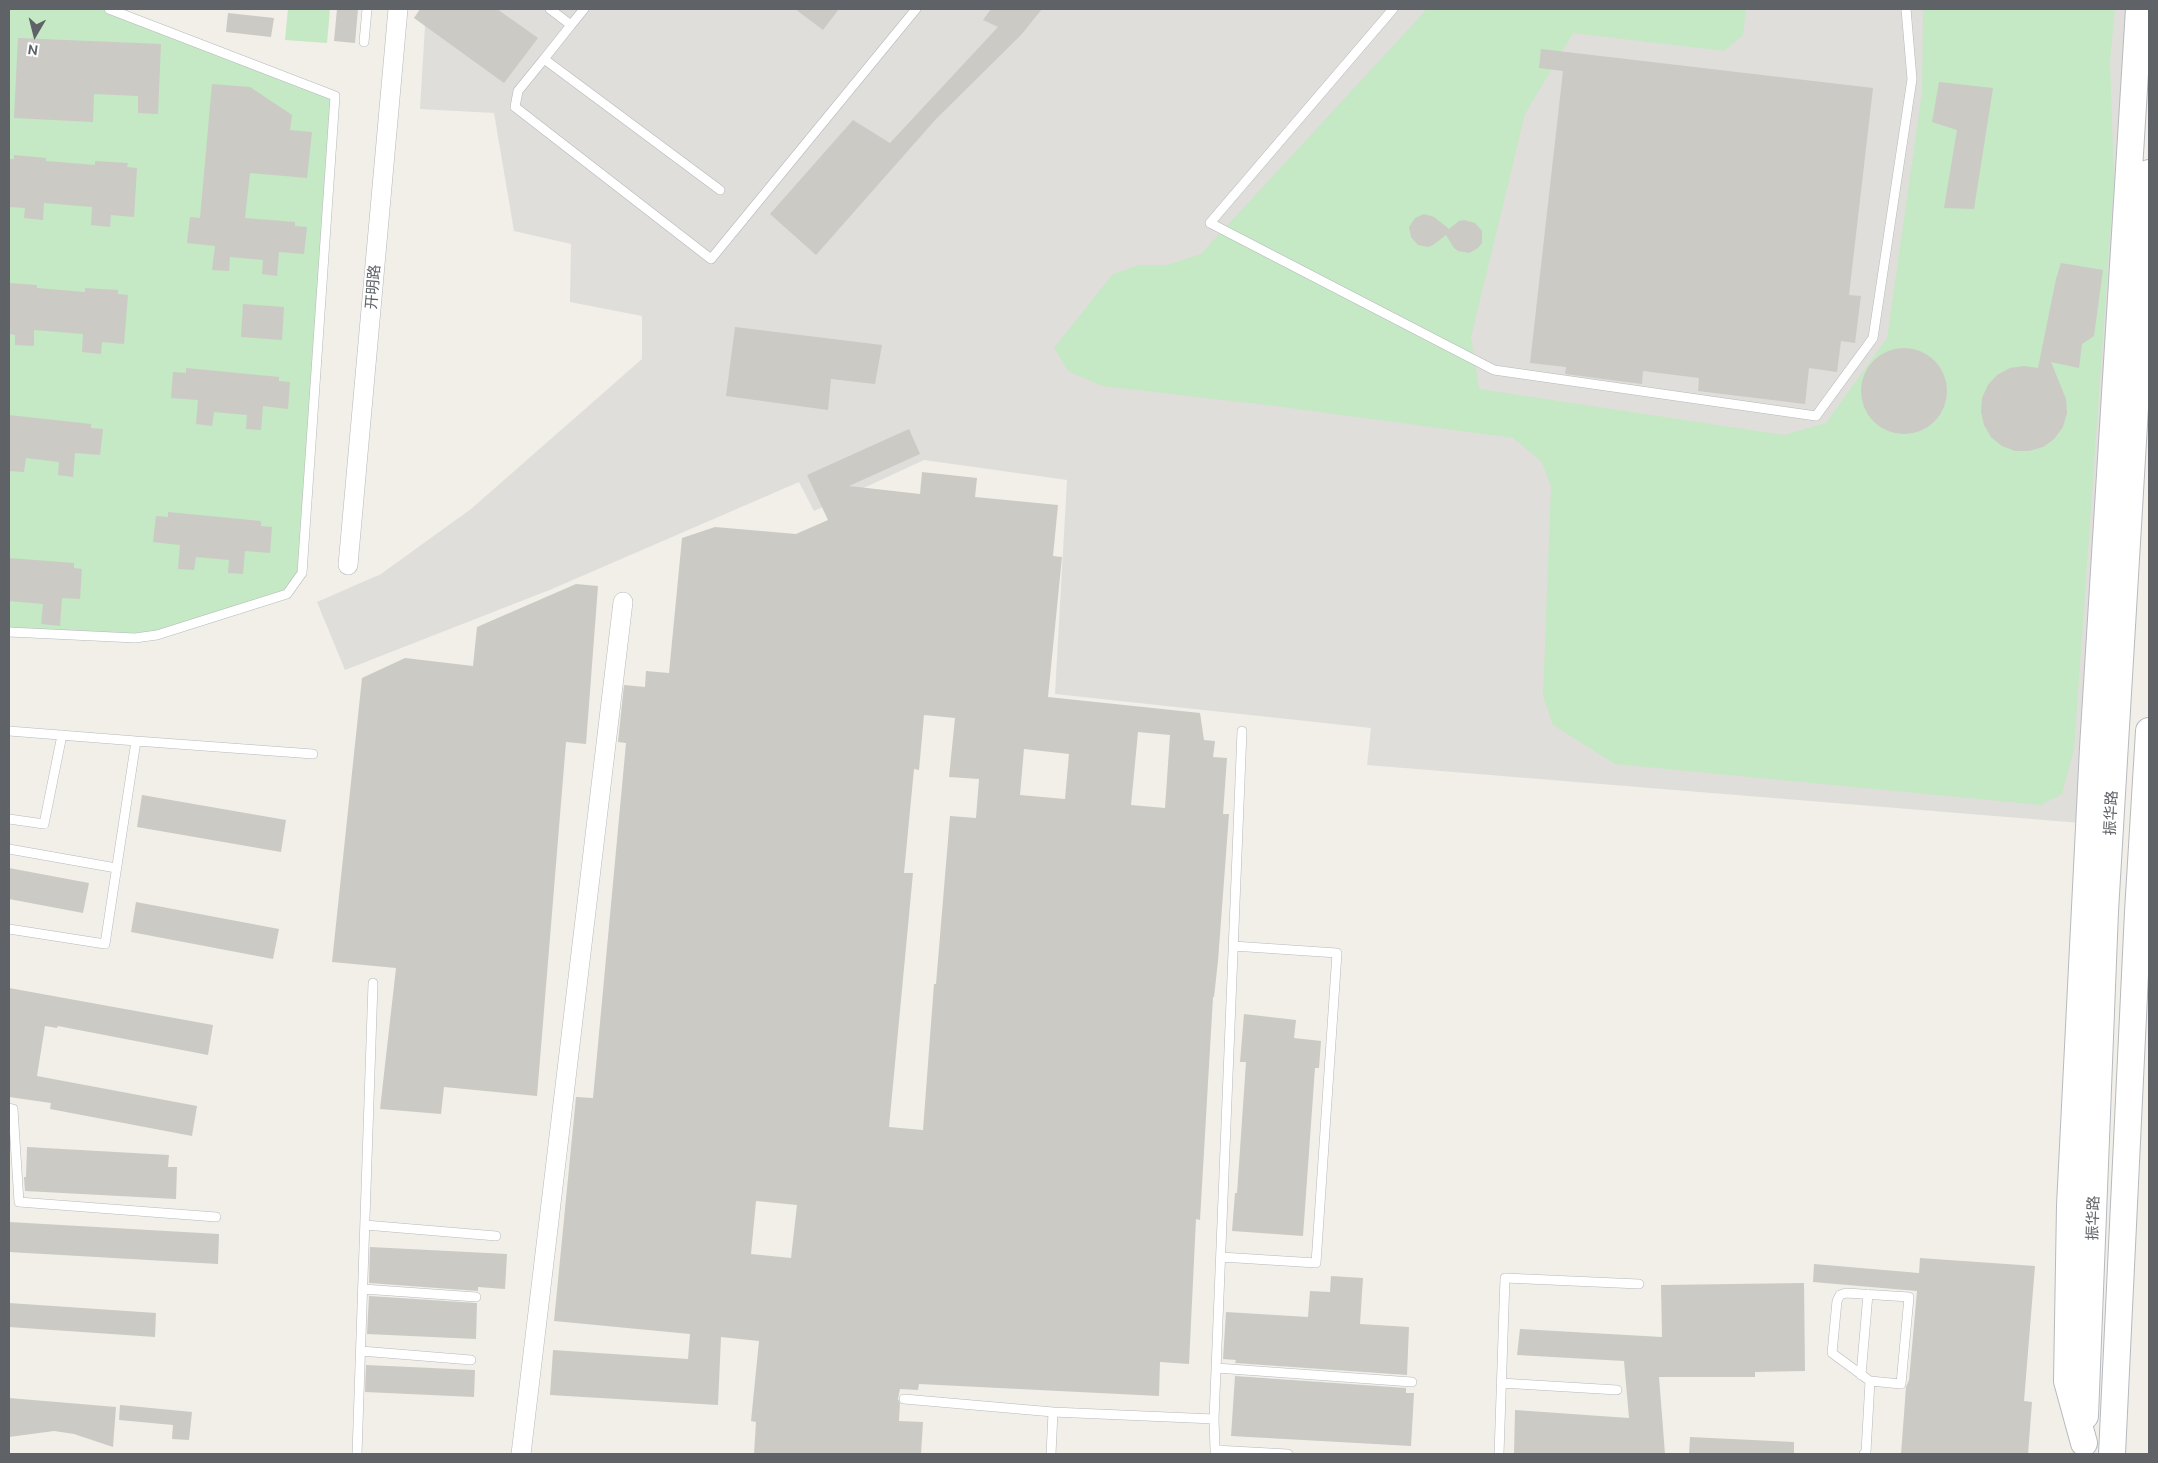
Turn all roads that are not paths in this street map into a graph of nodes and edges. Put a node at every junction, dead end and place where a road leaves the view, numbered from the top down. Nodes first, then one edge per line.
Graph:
1 (110, 9) edge
2 (367, 9) edge
3 (398, 9) edge
4 (550, 9) edge
5 (584, 9) edge
6 (916, 9) edge
7 (1393, 9) edge
8 (1906, 9) edge
9 (2139, 9) edge
10 (571, 25) junction
11 (364, 42) dead end
12 (544, 59) junction
13 (2149, 173) edge
14 (720, 190) dead end
15 (348, 565) dead end
16 (623, 602) dead end
17 (9, 632) edge
18 (9, 731) edge
19 (1242, 731) dead end
20 (2149, 731) edge
21 (62, 735) junction
22 (136, 741) junction
23 (313, 754) dead end
24 (9, 819) edge
25 (9, 850) edge
26 (116, 868) junction
27 (9, 929) edge
28 (1233, 946) junction
29 (373, 983) dead end
30 (2149, 1025) edge
31 (9, 1108) edge
32 (216, 1218) dead end
33 (365, 1225) junction
34 (496, 1236) dead end
35 (1221, 1257) junction
36 (1639, 1284) dead end
37 (363, 1289) junction
38 (1868, 1294) junction
39 (476, 1297) dead end
40 (361, 1351) junction
41 (471, 1360) dead end
42 (1216, 1368) junction
43 (1861, 1374) junction
44 (1870, 1381) junction
45 (1412, 1382) dead end
46 (1502, 1384) junction
47 (1617, 1390) dead end
48 (904, 1399) dead end
49 (1053, 1412) junction
50 (1214, 1420) junction
51 (2084, 1449) edge
52 (2112, 1449) edge
53 (357, 1454) edge
54 (521, 1454) edge
55 (1051, 1454) edge
56 (1288, 1454) edge
57 (1499, 1454) edge
58 (1864, 1454) edge

1 - 17 lane
2 - 11 lane
3 - 15 street, 开明路
4 - 10 lane
5 - 10 lane
6 - 12 lane
7 - 8 lane
9 - 51 main road
10 - 12 lane
12 - 14 lane
13 - 51 main road, 振华路
16 - 54 street
18 - 21 lane
19 - 28 lane
20 - 52 main road, 振华路
21 - 22 lane
21 - 24 lane
22 - 23 lane
22 - 26 lane
25 - 26 lane
26 - 27 lane
28 - 35 lane
28 - 35 lane
29 - 33 lane
30 - 52 main road
31 - 32 lane
33 - 34 lane
33 - 37 lane
35 - 42 lane
36 - 46 lane
37 - 39 lane
37 - 40 lane
38 - 43 lane
38 - 43 lane
38 - 44 lane
40 - 41 lane
40 - 53 lane
42 - 45 lane
42 - 50 lane
43 - 44 lane
44 - 58 lane
46 - 47 lane
46 - 57 lane
48 - 49 lane
49 - 50 lane
49 - 55 lane
50 - 56 lane

